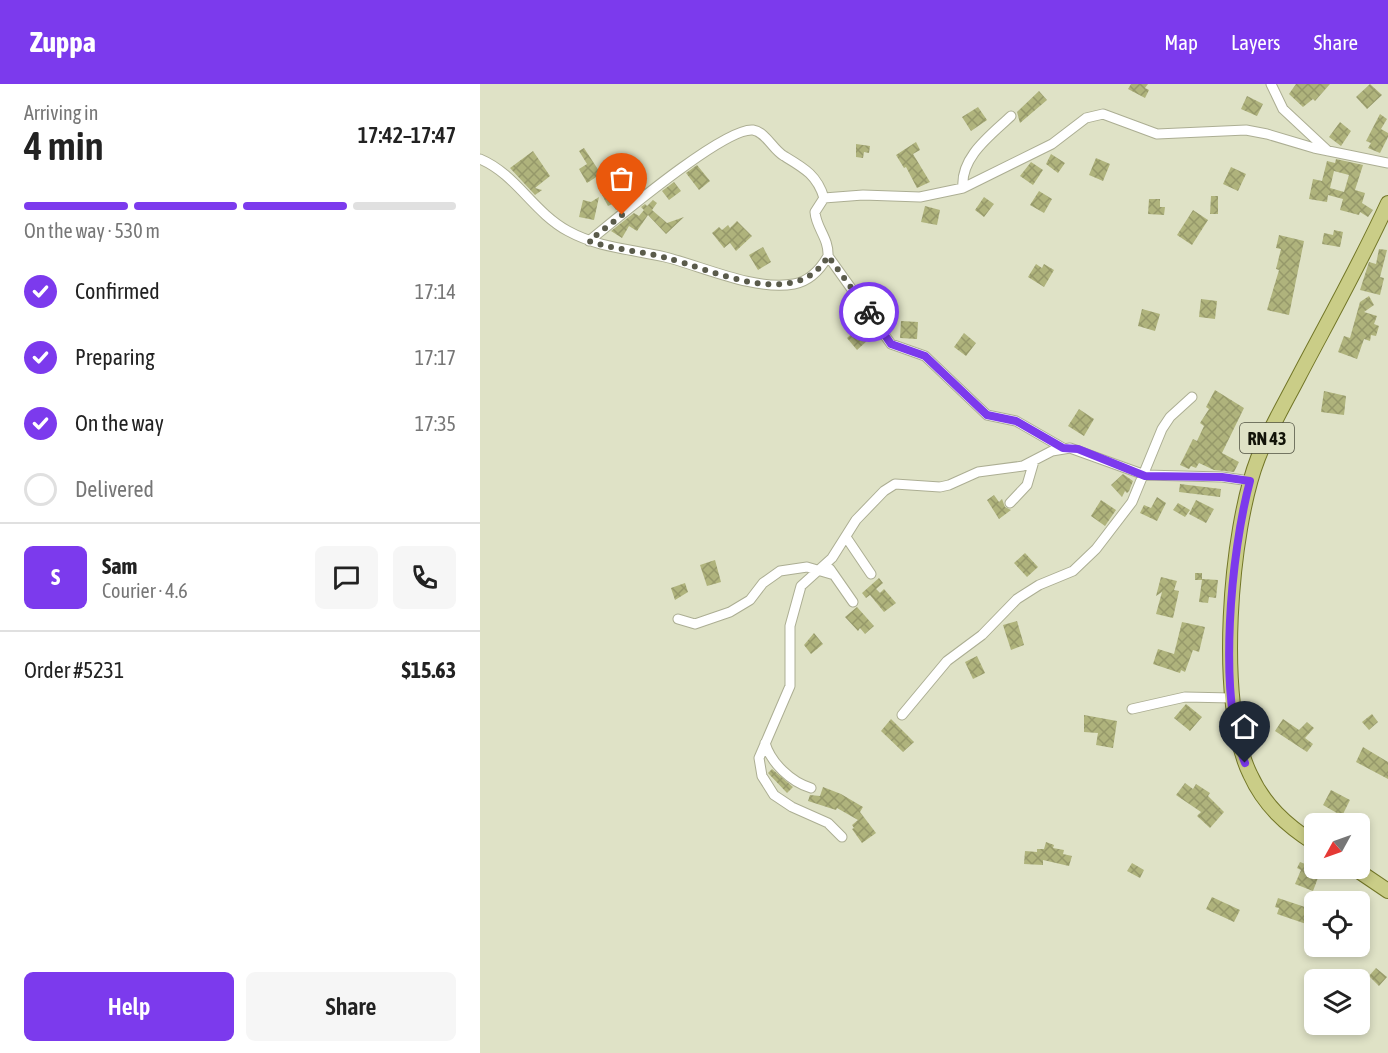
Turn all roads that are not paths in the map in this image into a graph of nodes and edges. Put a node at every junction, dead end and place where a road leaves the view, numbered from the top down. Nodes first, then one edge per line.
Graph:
1 (1271, 84) edge
2 (1011, 116) dead end
3 (1328, 152) junction
4 (480, 159) edge
5 (1388, 163) edge
6 (963, 188) junction
7 (824, 198) junction
8 (1388, 203) edge
9 (589, 241) junction
10 (828, 256) junction
11 (1192, 397) dead end
12 (1063, 448) junction
13 (1034, 461) junction
14 (1145, 476) junction
15 (1250, 481) junction
16 (1010, 503) dead end
17 (846, 537) junction
18 (832, 558) junction
19 (819, 569) junction
20 (831, 574) junction
21 (871, 574) dead end
22 (853, 602) dead end
23 (678, 619) dead end
24 (1232, 698) junction
25 (1132, 709) dead end
26 (902, 715) dead end
27 (765, 743) junction
28 (811, 788) dead end
29 (1304, 836) edge
30 (843, 837) dead end
31 (1370, 879) edge
32 (1388, 891) edge

1 - 3 street
2 - 6 street
3 - 5 street
3 - 6 street
4 - 9 street
6 - 7 street
7 - 9 street
7 - 10 street
8 - 15 main road, RN 43
9 - 10 street
10 - 12 street
11 - 14 street
12 - 13 street
12 - 14 street
13 - 16 street
13 - 17 street
14 - 15 street
14 - 26 street
15 - 24 main road, RN 43
17 - 18 street
17 - 21 street
18 - 19 street
18 - 20 street
19 - 20 street
19 - 23 street
19 - 27 street
20 - 22 street
24 - 25 street
24 - 29 main road, RN 43
27 - 28 street
27 - 30 street
31 - 32 main road

